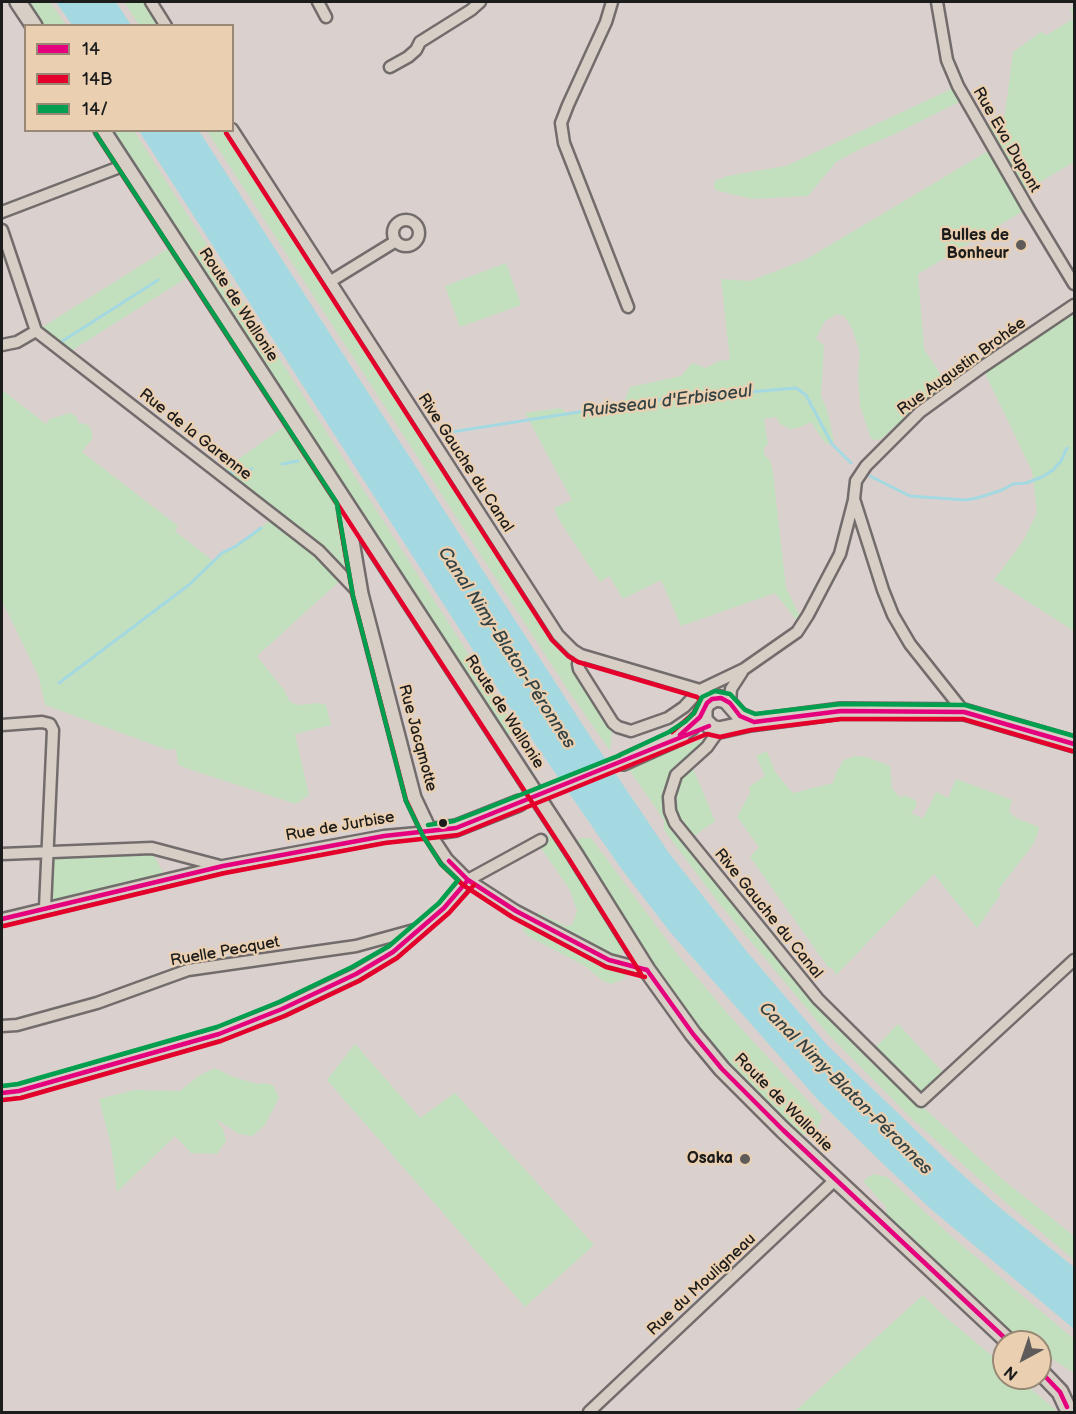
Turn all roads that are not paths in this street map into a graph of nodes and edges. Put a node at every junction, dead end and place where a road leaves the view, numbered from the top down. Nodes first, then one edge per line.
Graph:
1 (18, 2) edge
2 (318, 2) edge
3 (480, 2) edge
4 (612, 2) edge
5 (937, 2) edge
6 (155, 3) edge
7 (326, 17) dead end
8 (33, 24) edge
9 (165, 24) edge
10 (390, 67) dead end
11 (103, 132) edge
12 (234, 132) edge
13 (124, 165) junction
14 (2, 212) edge
15 (2, 230) edge
16 (396, 241) dead end
17 (331, 280) junction
18 (1074, 284) edge
19 (1074, 304) edge
20 (628, 307) dead end
21 (36, 331) junction
22 (2, 345) edge
23 (344, 500) junction
24 (854, 500) junction
25 (360, 594) junction
26 (581, 655) junction
27 (744, 669) junction
28 (705, 699) junction
29 (732, 705) junction
30 (964, 712) junction
31 (754, 722) junction
32 (2, 725) edge
33 (718, 727) junction
34 (673, 739) junction
35 (1074, 744) edge
36 (623, 762) joint
37 (519, 803) joint
38 (429, 832) junction
39 (541, 840) dead end
40 (49, 851) junction
41 (2, 854) edge
42 (224, 866) junction
43 (468, 880) junction
44 (45, 908) junction
45 (2, 919) edge
46 (422, 928) junction
47 (1074, 960) edge
48 (647, 969) junction
49 (2, 1026) edge
50 (2, 1094) edge
51 (835, 1180) junction
52 (996, 1330) edge
53 (1052, 1380) edge
54 (1052, 1383) edge
55 (1074, 1393) edge
56 (1069, 1406) edge
57 (589, 1413) edge

1 - 8 main road
2 - 7 street
3 - 10 street
4 - 20 street
5 - 18 street, Rue Eva Dupont
6 - 9 street
11 - 13 main road, Route de Wallonie
12 - 17 street, Rive Gauche du Canal
13 - 14 street
13 - 23 main road, Route de Wallonie
15 - 21 street
16 - 17 street
17 - 26 street, Rive Gauche du Canal
19 - 24 street, Rue Augustin Brohée
21 - 22 street
21 - 25 street, Rue de la Garenne
23 - 25 main road, Rue Jacqmotte
23 - 48 main road, Route de Wallonie
24 - 27 street, Rue Augustin Brohée
24 - 30 street
25 - 38 main road, Rue Jacqmotte
26 - 28 street, Rive Gauche du Canal
26 - 28 street
27 - 28 street, Rue Augustin Brohée
27 - 29 street
28 - 29 main road
28 - 33 main road
28 - 34 main road
29 - 31 main road
29 - 33 main road
30 - 31 main road
30 - 35 main road
31 - 33 main road
32 - 40 street
33 - 34 main road
33 - 47 street, Rive Gauche du Canal
34 - 36 main road, Rue de Jurbise
36 - 37 street, Rue de Jurbise, bridge
37 - 38 main road, Rue de Jurbise
38 - 42 street, Rue de Jurbise
38 - 43 street, Rue Jacqmotte
39 - 43 street
40 - 41 street
40 - 42 street
40 - 44 street
42 - 44 street, Rue de Jurbise
43 - 46 street
43 - 48 street, Rue Jacqmotte
44 - 45 street, Rue de Jurbise
46 - 49 street, Ruelle Pecquet
46 - 50 street
48 - 51 main road, Route de Wallonie
51 - 52 main road, Route de Wallonie
51 - 57 street, Rue du Mouligneau
53 - 55 main road
54 - 56 main road

